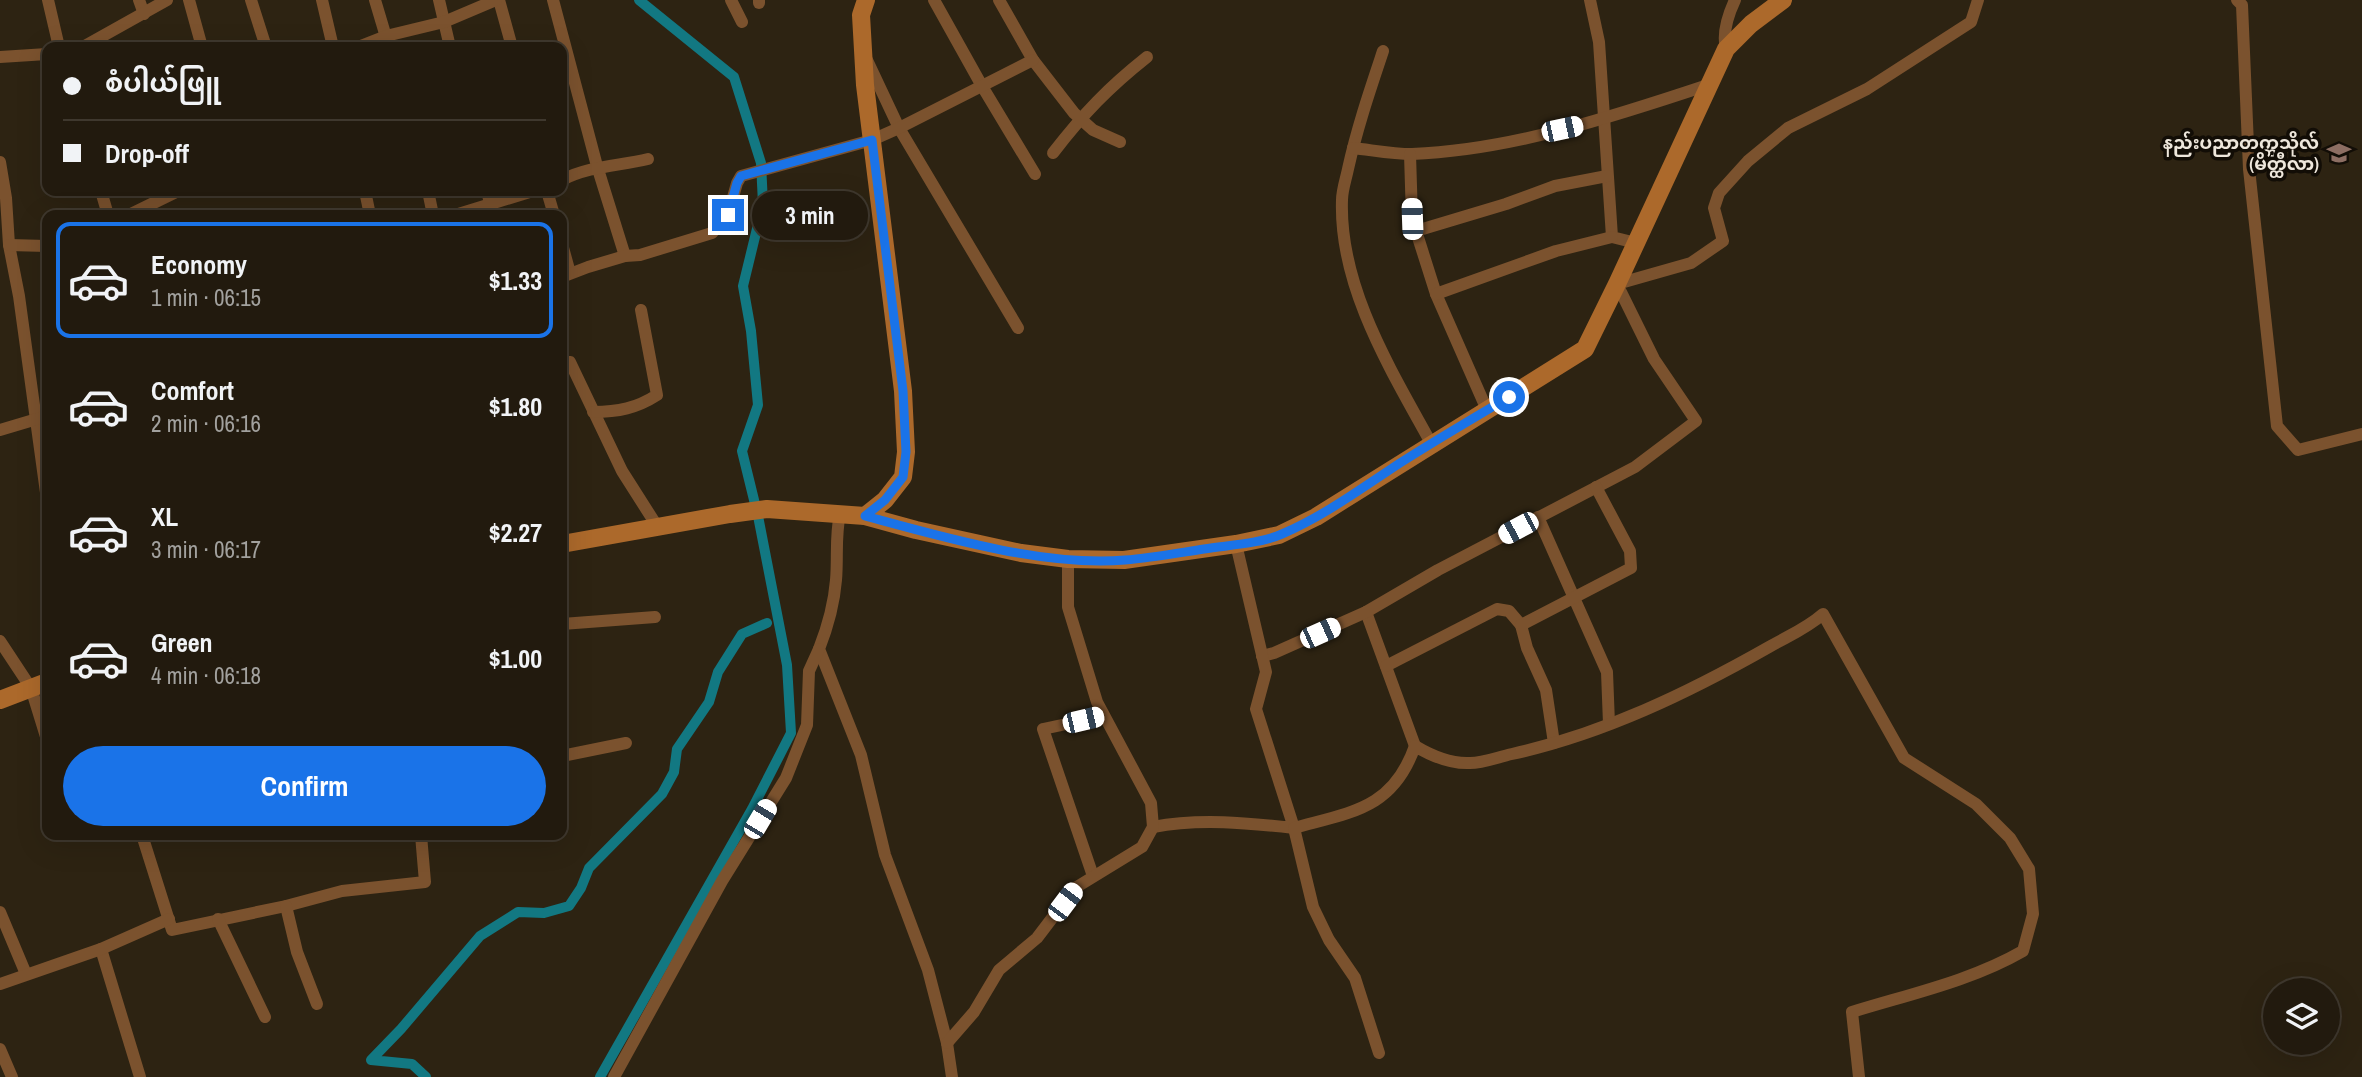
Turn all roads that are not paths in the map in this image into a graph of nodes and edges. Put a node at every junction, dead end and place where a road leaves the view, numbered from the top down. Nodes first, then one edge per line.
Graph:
1 (48, 0) edge
2 (139, 0) edge
3 (167, 0) edge
4 (188, 0) edge
5 (251, 0) edge
6 (322, 0) edge
7 (375, 0) edge
8 (439, 0) edge
9 (497, 0) edge
10 (553, 0) edge
11 (731, 0) edge
12 (866, 0) edge
13 (934, 0) edge
14 (999, 0) edge
15 (1590, 0) edge
16 (1735, 0) edge
17 (1783, 0) edge
18 (1978, 0) edge
19 (2237, 0) edge
20 (145, 14) junction
21 (444, 22) junction
22 (742, 22) dead end
23 (58, 42) edge
24 (92, 42) edge
25 (201, 42) edge
26 (264, 42) edge
27 (332, 42) edge
28 (388, 42) edge
29 (449, 42) edge
30 (510, 42) edge
31 (561, 42) edge
32 (1726, 49) junction
33 (862, 50) junction
34 (1383, 51) dead end
35 (42, 54) edge
36 (0, 57) edge
37 (1147, 57) dead end
38 (1033, 60) junction
39 (567, 67) edge
40 (1711, 84) junction
41 (982, 86) junction
42 (1605, 117) junction
43 (1080, 118) junction
44 (899, 128) junction
45 (872, 140) junction
46 (1120, 142) dead end
47 (1353, 148) junction
48 (1053, 153) dead end
49 (1410, 154) junction
50 (648, 159) dead end
51 (0, 162) edge
52 (597, 166) junction
53 (1035, 174) dead end
54 (1607, 177) junction
55 (567, 178) edge
56 (168, 196) edge
57 (522, 196) edge
58 (139, 210) edge
59 (492, 210) edge
60 (1416, 231) junction
61 (1612, 237) junction
62 (1636, 243) junction
63 (9, 245) junction
64 (42, 246) edge
65 (625, 256) junction
66 (567, 275) edge
67 (1618, 284) junction
68 (1437, 294) junction
69 (641, 310) dead end
70 (1018, 328) dead end
71 (567, 362) edge
72 (1487, 410) junction
73 (593, 412) junction
74 (41, 418) edge
75 (0, 430) edge
76 (2362, 434) edge
77 (1431, 443) junction
78 (1596, 487) junction
79 (840, 514) junction
80 (865, 516) junction
81 (1538, 517) junction
82 (657, 526) junction
83 (567, 543) edge
84 (1236, 544) junction
85 (1068, 559) junction
86 (1575, 598) junction
87 (1366, 612) junction
88 (655, 617) dead end
89 (567, 624) edge
90 (1521, 625) junction
91 (0, 641) edge
92 (819, 649) junction
93 (1262, 656) junction
94 (1386, 666) junction
95 (39, 685) edge
96 (0, 700) edge
97 (42, 706) edge
98 (1104, 716) junction
99 (1609, 724) junction
100 (626, 743) dead end
101 (1553, 743) junction
102 (1415, 746) junction
103 (567, 755) edge
104 (1153, 827) junction
105 (1294, 828) junction
106 (144, 840) edge
107 (421, 840) edge
108 (1093, 876) junction
109 (286, 906) junction
110 (0, 912) edge
111 (169, 919) junction
112 (218, 919) junction
113 (101, 949) junction
114 (26, 974) junction
115 (0, 984) edge
116 (317, 1004) dead end
117 (265, 1017) dead end
118 (947, 1043) junction
119 (0, 1049) edge
120 (1379, 1053) dead end
121 (12, 1077) edge
122 (140, 1077) edge
123 (614, 1077) edge
124 (952, 1077) edge
125 (1859, 1077) edge

1 - 23 street
2 - 20 street
3 - 20 street
4 - 25 street
5 - 26 street
6 - 27 street
7 - 28 street
8 - 21 street
9 - 21 street
9 - 30 street
10 - 31 street
11 - 22 street
12 - 33 street
13 - 41 street
14 - 38 street
15 - 42 street
16 - 32 street
17 - 32 street
18 - 67 street
19 - 76 street
20 - 24 street
21 - 28 street
21 - 29 street
32 - 40 street
33 - 44 street
33 - 45 street
34 - 47 street
35 - 36 street
37 - 43 street
38 - 41 street
38 - 43 street
39 - 52 street
40 - 42 street
40 - 62 street
41 - 44 street
41 - 53 street
42 - 49 street
42 - 54 street
43 - 46 street
43 - 48 street
44 - 45 street
44 - 70 street
45 - 65 street
45 - 80 street
47 - 49 street
47 - 77 street
49 - 60 street
50 - 52 street
51 - 63 street
52 - 55 street
52 - 65 street
54 - 60 street
54 - 61 street
56 - 58 street
57 - 59 street
60 - 68 street
61 - 62 street
61 - 68 street
62 - 67 street
63 - 64 street
63 - 74 street
65 - 66 street
67 - 72 street
67 - 78 street
68 - 72 street
69 - 73 street
71 - 73 street
72 - 77 street
73 - 82 street
74 - 75 street
77 - 84 street
78 - 81 street
78 - 86 street
79 - 80 street
79 - 82 street
79 - 92 street
80 - 85 street
81 - 86 street
81 - 87 street
82 - 83 street
84 - 85 street
84 - 93 street
85 - 98 street
86 - 90 street
86 - 99 street
87 - 93 street
87 - 94 street
88 - 89 street
90 - 94 street
90 - 101 street
91 - 95 street
92 - 118 street
92 - 123 street
93 - 105 street
94 - 102 street
95 - 96 street
95 - 97 street
98 - 104 street
98 - 108 street
99 - 101 street
99 - 125 street
100 - 103 street
101 - 102 street
102 - 105 street
104 - 105 street
104 - 108 street
105 - 120 street
106 - 111 street
107 - 109 street
108 - 118 street
109 - 112 street
109 - 116 street
110 - 114 street
111 - 112 street
111 - 113 street
112 - 117 street
113 - 114 street
113 - 122 street
114 - 115 street
118 - 124 street
119 - 121 street

